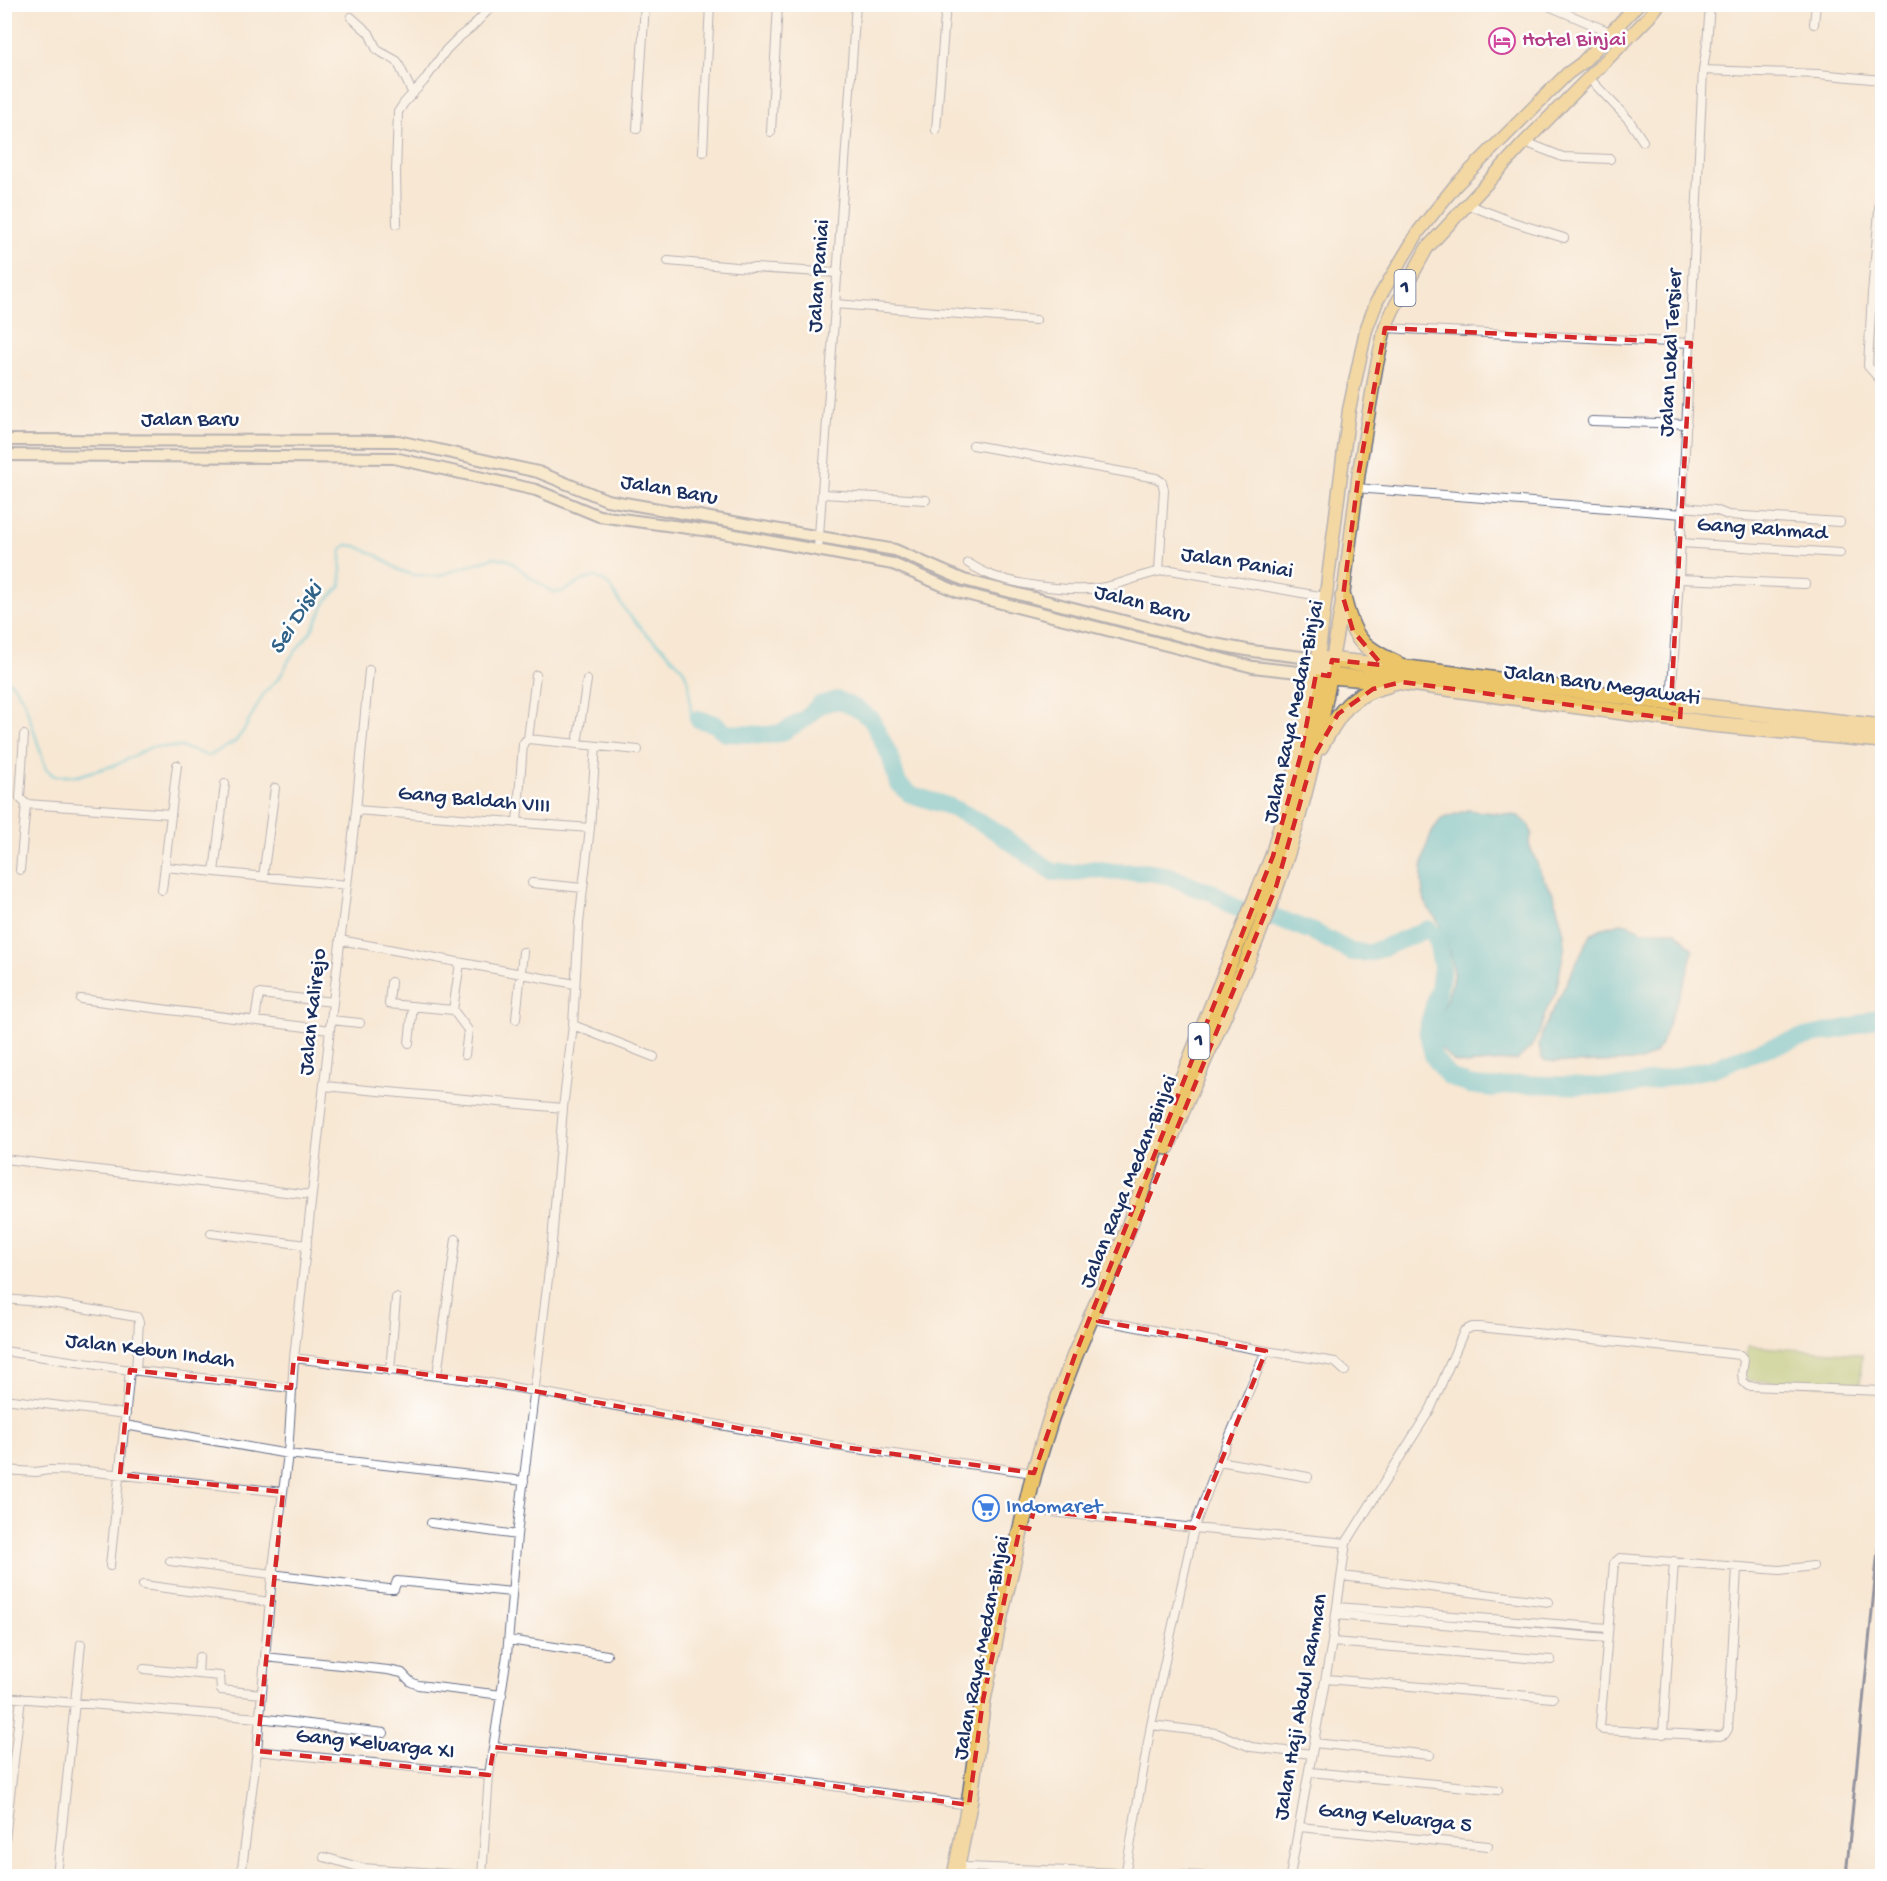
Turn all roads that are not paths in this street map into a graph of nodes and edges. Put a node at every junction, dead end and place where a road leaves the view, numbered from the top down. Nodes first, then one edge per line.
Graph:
1 (494, 4) edge
2 (645, 4) edge
3 (710, 4) edge
4 (778, 4) edge
5 (856, 4) edge
6 (946, 4) edge
7 (1544, 4) edge
8 (1638, 4) edge
9 (1659, 4) edge
10 (1710, 4) edge
11 (1816, 4) edge
12 (351, 17) dead end
13 (1814, 24) dead end
14 (1610, 32) junction
15 (1703, 70) junction
16 (1589, 78) junction
17 (1882, 80) edge
18 (414, 93) junction
19 (637, 129) dead end
20 (936, 130) dead end
21 (771, 132) dead end
22 (1643, 141) dead end
23 (1525, 142) junction
24 (703, 152) dead end
25 (1610, 159) dead end
26 (1882, 175) edge
27 (1466, 204) junction
28 (397, 224) dead end
29 (1564, 238) dead end
30 (668, 261) dead end
31 (838, 273) junction
32 (1872, 294) junction
33 (1882, 294) edge
34 (836, 304) junction
35 (1036, 320) dead end
36 (1384, 328) junction
37 (1691, 343) junction
38 (1882, 382) edge
39 (1592, 421) dead end
40 (1687, 424) junction
41 (4, 440) edge
42 (973, 445) dead end
43 (4, 455) edge
44 (1356, 488) junction
45 (823, 494) junction
46 (926, 500) dead end
47 (1683, 511) junction
48 (1840, 522) dead end
49 (819, 536) junction
50 (1681, 543) junction
51 (818, 550) junction
52 (1840, 553) dead end
53 (968, 563) dead end
54 (1159, 571) junction
55 (1679, 579) junction
56 (1805, 584) dead end
57 (1019, 588) junction
58 (1325, 597) junction
59 (1343, 597) junction
60 (1015, 607) junction
61 (1324, 667) junction
62 (369, 670) dead end
63 (536, 675) dead end
64 (1405, 675) junction
65 (587, 680) dead end
66 (1677, 709) junction
67 (1882, 727) edge
68 (24, 735) dead end
69 (528, 739) junction
70 (1882, 740) edge
71 (577, 744) junction
72 (596, 746) junction
73 (638, 750) dead end
74 (1312, 758) junction
75 (177, 765) dead end
76 (225, 784) dead end
77 (275, 788) dead end
78 (26, 804) junction
79 (356, 810) junction
80 (171, 814) junction
81 (517, 823) junction
82 (590, 828) junction
83 (165, 867) junction
84 (20, 870) dead end
85 (214, 872) junction
86 (264, 877) junction
87 (532, 883) dead end
88 (1269, 884) junction
89 (347, 885) junction
90 (583, 888) junction
91 (162, 890) dead end
92 (340, 940) junction
93 (523, 952) dead end
94 (460, 963) junction
95 (1239, 963) junction
96 (521, 974) junction
97 (391, 982) dead end
98 (575, 984) junction
99 (81, 999) dead end
100 (333, 1002) junction
101 (413, 1006) junction
102 (453, 1010) junction
103 (516, 1019) dead end
104 (255, 1020) junction
105 (331, 1020) junction
106 (360, 1023) dead end
107 (573, 1025) junction
108 (330, 1029) junction
109 (409, 1043) dead end
110 (465, 1055) dead end
111 (654, 1057) dead end
112 (324, 1086) junction
113 (563, 1108) junction
114 (4, 1159) edge
115 (311, 1195) junction
116 (212, 1233) dead end
117 (456, 1239) dead end
118 (307, 1245) junction
119 (396, 1298) dead end
120 (4, 1299) edge
121 (1098, 1320) junction
122 (4, 1351) edge
123 (1266, 1351) junction
124 (294, 1358) junction
125 (133, 1370) junction
126 (390, 1371) junction
127 (1345, 1371) dead end
128 (437, 1375) junction
129 (291, 1388) junction
130 (1882, 1391) edge
131 (536, 1392) junction
132 (4, 1399) edge
133 (126, 1414) junction
134 (125, 1425) junction
135 (288, 1454) junction
136 (1219, 1461) junction
137 (4, 1470) edge
138 (1035, 1473) junction
139 (120, 1475) junction
140 (1308, 1478) dead end
141 (524, 1481) junction
142 (283, 1492) junction
143 (1034, 1510) junction
144 (431, 1523) dead end
145 (1024, 1528) junction
146 (1194, 1528) junction
147 (517, 1535) junction
148 (1346, 1543) junction
149 (1674, 1561) junction
150 (170, 1562) dead end
151 (110, 1566) dead end
152 (1812, 1566) dead end
153 (1737, 1568) junction
154 (272, 1575) junction
155 (1342, 1576) junction
156 (143, 1585) dead end
157 (512, 1592) junction
158 (270, 1602) junction
159 (1549, 1602) dead end
160 (1336, 1611) junction
161 (1608, 1628) junction
162 (1607, 1638) junction
163 (509, 1640) junction
164 (1332, 1642) junction
165 (81, 1644) dead end
166 (607, 1655) dead end
167 (199, 1657) dead end
168 (265, 1657) junction
169 (1551, 1660) dead end
170 (144, 1669) dead end
171 (198, 1674) junction
172 (1326, 1679) junction
173 (262, 1694) junction
174 (502, 1695) junction
175 (4, 1697) edge
176 (21, 1698) junction
177 (1553, 1698) dead end
178 (76, 1703) junction
179 (259, 1718) junction
180 (1151, 1725) junction
181 (384, 1733) dead end
182 (1663, 1734) junction
183 (1314, 1743) junction
184 (494, 1747) junction
185 (257, 1751) junction
186 (1312, 1754) junction
187 (1430, 1755) dead end
188 (1310, 1772) junction
189 (489, 1775) junction
190 (1497, 1790) dead end
191 (969, 1805) junction
192 (1300, 1827) junction
193 (1488, 1846) dead end
194 (4, 1849) edge
195 (324, 1857) dead end
196 (961, 1871) edge
197 (4, 1873) edge
198 (1126, 1875) edge
199 (34, 1876) edge
200 (57, 1876) edge
201 (241, 1876) edge
202 (482, 1876) edge
203 (1203, 1876) edge
204 (1290, 1876) edge

1 - 18 street
2 - 19 street
3 - 24 street
4 - 21 street
5 - 31 street, Jalan Paniai
6 - 20 street
7 - 14 street
8 - 14 main road, Jalan Raya Medan-Binjai / 1
9 - 16 main road, Jalan Raya Medan-Binjai / 1
10 - 15 street, Jalan Lokal Tersier
11 - 13 street
12 - 18 street
14 - 58 main road, Jalan Raya Medan-Binjai / 1
15 - 17 street
15 - 37 street, Jalan Lokal Tersier
16 - 22 street
16 - 23 main road, Jalan Raya Medan-Binjai / 1
18 - 28 street
23 - 25 street
23 - 27 main road, Jalan Raya Medan-Binjai / 1
26 - 32 street
27 - 29 street
27 - 36 main road, Jalan Raya Medan-Binjai / 1
30 - 31 street
31 - 34 street, Jalan Paniai
32 - 33 street
32 - 38 street
34 - 35 street
34 - 45 street, Jalan Paniai
36 - 37 street
36 - 44 main road, Jalan Raya Medan-Binjai / 1
37 - 40 street, Jalan Lokal Tersier
39 - 40 street
40 - 47 street, Jalan Lokal Tersier
41 - 49 street, Jalan Baru
42 - 54 street
43 - 51 street, Jalan Baru
44 - 47 street
44 - 59 main road, Jalan Raya Medan-Binjai / 1
45 - 46 street
45 - 49 street, Jalan Paniai
47 - 48 street
47 - 50 street, Jalan Lokal Tersier
49 - 51 street, Jalan Paniai
49 - 57 street, Jalan Baru
50 - 52 street, Gang Rahmad
50 - 55 street, Jalan Lokal Tersier
51 - 60 street, Jalan Baru
53 - 57 street, Jalan Paniai
54 - 57 street, Jalan Paniai
54 - 58 street, Jalan Paniai
55 - 56 street
55 - 66 street, Jalan Lokal Tersier
57 - 60 street
57 - 61 street, Jalan Baru
58 - 61 main road, Jalan Raya Medan-Binjai / 1
59 - 61 main road, Jalan Raya Medan-Binjai / 1
59 - 64 highway
60 - 61 street, Jalan Baru
61 - 64 highway, Jalan Baru Megawati
61 - 74 highway, Jalan Raya Medan-Binjai / 1
61 - 88 highway, Jalan Raya Medan-Binjai / 1
62 - 79 street, Jalan Kalirejo
63 - 69 street
64 - 66 highway, Jalan Baru Megawati
64 - 74 highway
65 - 71 street
66 - 67 highway, Jalan Baru Megawati
66 - 70 highway, Jalan Baru Megawati
68 - 78 street
69 - 71 street
69 - 81 street
71 - 72 street
72 - 73 street
72 - 82 street
74 - 88 highway, Jalan Raya Medan-Binjai / 1
75 - 80 street
76 - 85 street
77 - 86 street
78 - 80 street
78 - 84 street
79 - 81 street, Gang Baldah VIII
79 - 89 street, Jalan Kalirejo
80 - 83 street
81 - 82 street, Gang Baldah VIII
82 - 90 street
83 - 85 street
83 - 91 street
85 - 86 street
86 - 89 street
87 - 90 street
88 - 95 highway, Jalan Raya Medan-Binjai / 1
89 - 92 street, Jalan Kalirejo
90 - 98 street
92 - 94 street
92 - 100 street, Jalan Kalirejo
93 - 96 street
94 - 96 street
94 - 102 street
95 - 121 highway, Jalan Raya Medan-Binjai / 1
95 - 138 highway, Jalan Raya Medan-Binjai / 1
96 - 98 street
96 - 103 street
97 - 101 street
98 - 107 street
99 - 104 street
100 - 104 street
100 - 105 street, Jalan Kalirejo
101 - 102 street
101 - 109 street
102 - 110 street
104 - 108 street
105 - 106 street
105 - 108 street, Jalan Kalirejo
107 - 111 street
107 - 113 street
108 - 112 street, Jalan Kalirejo
112 - 113 street
112 - 115 street, Jalan Kalirejo
113 - 131 street
114 - 115 street
115 - 118 street, Jalan Kalirejo
116 - 118 street
117 - 128 street
118 - 124 street, Jalan Kalirejo
119 - 126 street
120 - 125 street
121 - 123 street
121 - 143 highway, Jalan Raya Medan-Binjai / 1
122 - 125 street, Jalan Kebun Indah
123 - 127 street
123 - 136 street
124 - 126 street
124 - 129 street, Jalan Kalirejo
125 - 129 street, Jalan Kebun Indah
125 - 133 street
126 - 128 street
128 - 131 street
129 - 135 street, Jalan Kalirejo
130 - 148 street
131 - 138 street
131 - 141 street
132 - 133 street
133 - 134 street
134 - 135 street
134 - 139 street
135 - 141 street
135 - 142 street, Jalan Kalirejo
136 - 140 street
136 - 146 street
137 - 139 street
138 - 145 highway, Jalan Raya Medan-Binjai / 1
139 - 142 street
139 - 151 street
141 - 147 street
142 - 154 street, Jalan Kalirejo
143 - 145 highway, Jalan Raya Medan-Binjai / 1
143 - 146 street
144 - 147 street
145 - 191 highway, Jalan Raya Medan-Binjai / 1
145 - 196 highway, Jalan Raya Medan-Binjai / 1
146 - 148 street
146 - 180 street
147 - 157 street
148 - 155 street, Jalan Haji Abdul Rahman
149 - 153 street
149 - 161 street
149 - 182 street
150 - 154 street
152 - 153 street
153 - 182 street
154 - 157 street
154 - 158 street, Jalan Kalirejo
155 - 159 street
155 - 160 street, Jalan Haji Abdul Rahman
156 - 158 street
157 - 163 street
158 - 168 street, Jalan Kalirejo
160 - 161 street
160 - 162 street
160 - 164 street, Jalan Haji Abdul Rahman
161 - 162 street
162 - 182 street
163 - 166 street
163 - 174 street
164 - 169 street
164 - 172 street, Jalan Haji Abdul Rahman
165 - 178 street
167 - 171 street
168 - 173 street, Jalan Kalirejo
168 - 174 street
170 - 171 street
171 - 173 street
172 - 177 street
172 - 183 street, Jalan Haji Abdul Rahman
173 - 179 street, Jalan Kalirejo
174 - 184 street
175 - 176 street
176 - 178 street
176 - 194 street
178 - 179 street
178 - 200 street
179 - 181 street
179 - 185 street, Jalan Kalirejo
180 - 186 street
180 - 198 street
183 - 186 street, Jalan Haji Abdul Rahman
183 - 187 street
184 - 189 street
184 - 191 street
185 - 189 street, Gang Keluarga XI
185 - 201 street, Jalan Kalirejo
186 - 188 street, Jalan Haji Abdul Rahman
188 - 190 street
188 - 192 street, Jalan Haji Abdul Rahman
189 - 202 street
191 - 196 highway, Jalan Raya Medan-Binjai / 1
192 - 193 street, Gang Keluarga 5
192 - 204 street, Jalan Haji Abdul Rahman
195 - 202 street
196 - 198 street
197 - 199 street
198 - 203 street

